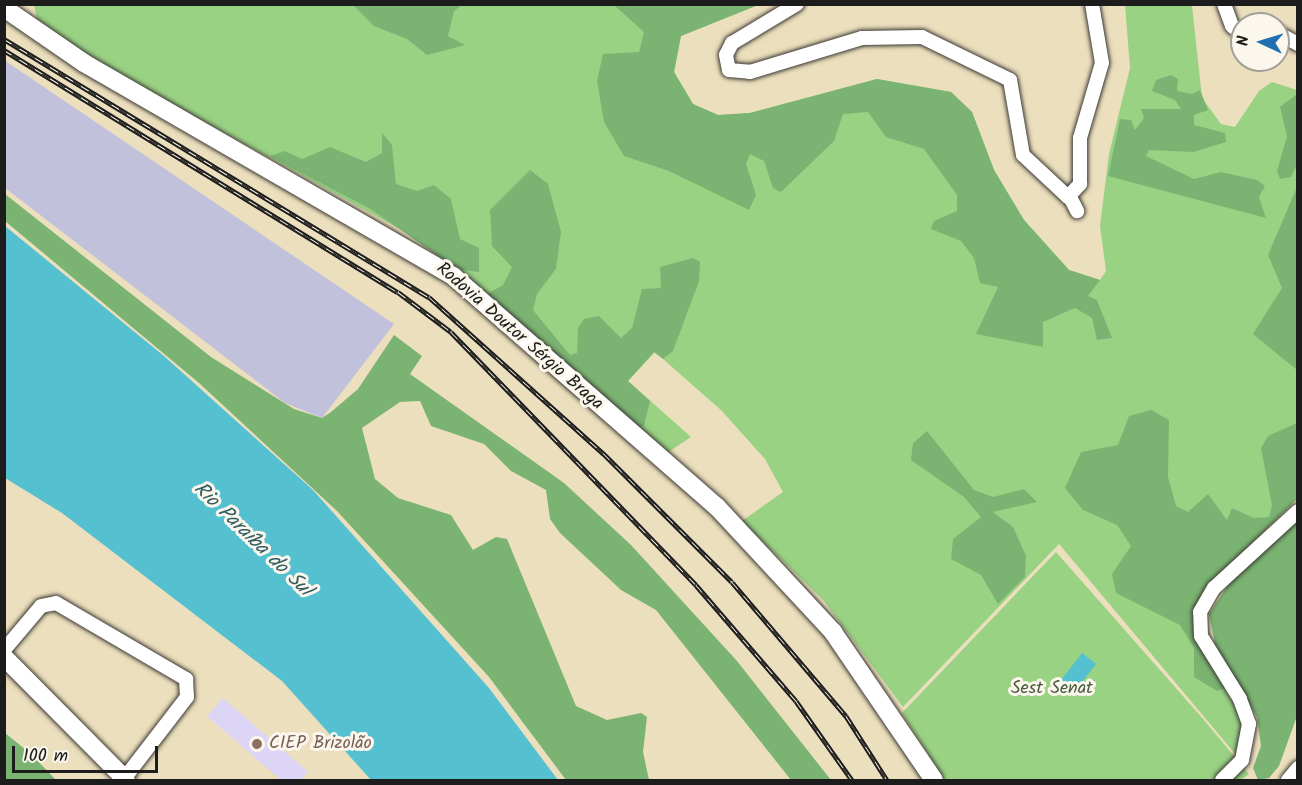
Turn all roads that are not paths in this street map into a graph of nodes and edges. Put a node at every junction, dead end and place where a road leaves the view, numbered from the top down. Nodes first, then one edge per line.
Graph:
1 (21, 4) edge
2 (797, 4) edge
3 (1092, 4) edge
4 (1224, 4) edge
5 (4, 8) edge
6 (1230, 20) edge
7 (25, 23) junction
8 (1070, 197) junction
9 (1077, 212) dead end
10 (1298, 511) edge
11 (4, 650) edge
12 (4, 657) edge
13 (1298, 768) edge
14 (124, 779) edge
15 (934, 780) edge
16 (1222, 780) edge
17 (1288, 780) edge

1 - 7 main road
2 - 8 street
3 - 8 street
4 - 6 street
5 - 7 main road, Rodovia Doutor Sérgio Braga
7 - 15 main road, Rodovia Doutor Sérgio Braga
8 - 9 street
10 - 16 street
11 - 14 street
12 - 14 main road
13 - 17 street

